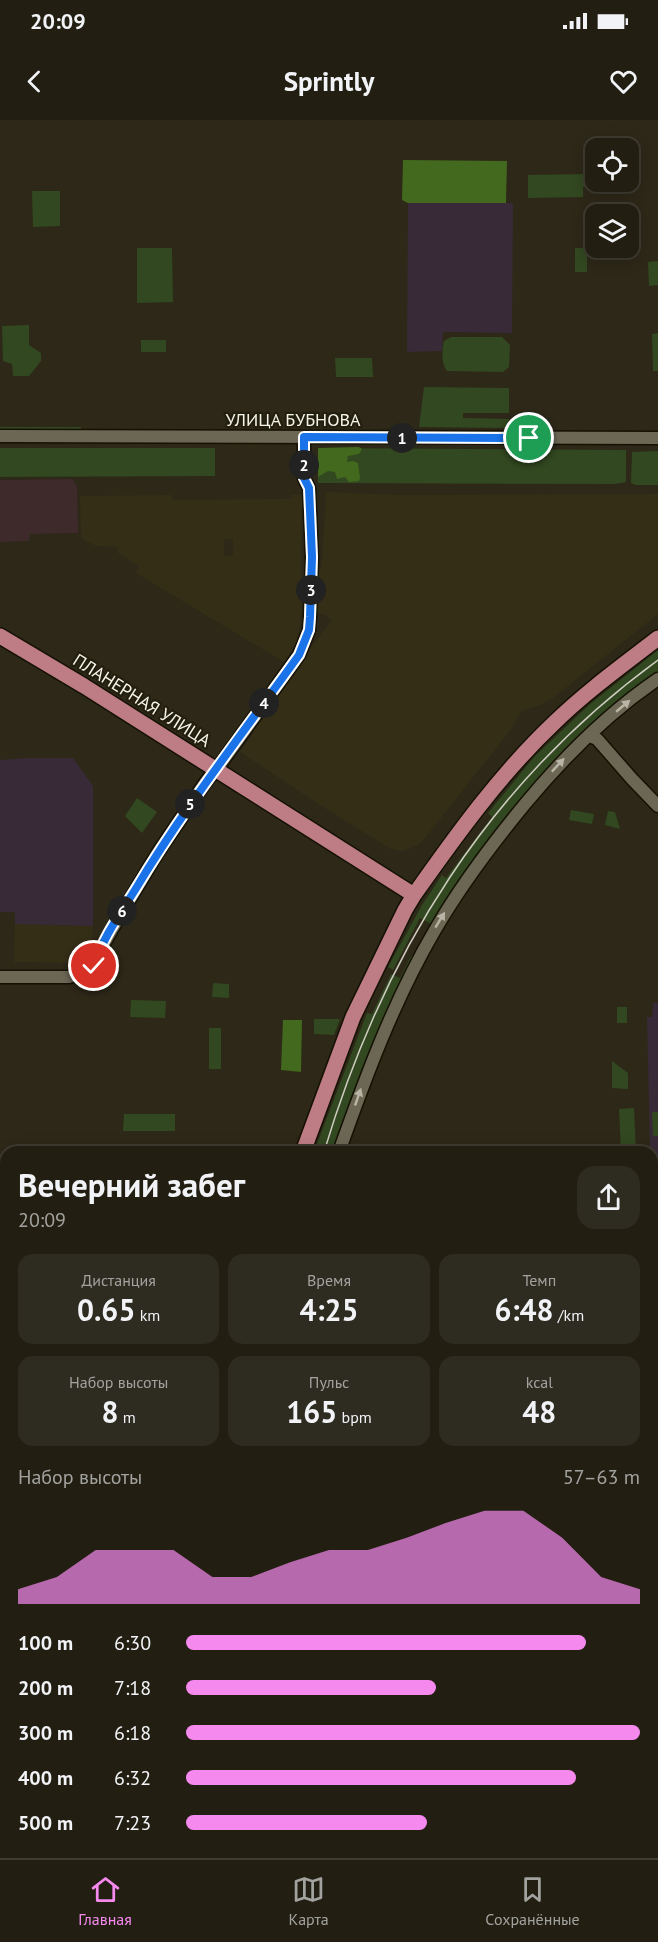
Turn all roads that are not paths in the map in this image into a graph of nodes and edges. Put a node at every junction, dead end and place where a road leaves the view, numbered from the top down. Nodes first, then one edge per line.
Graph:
1 (0, 436) edge
2 (304, 437) junction
3 (658, 438) edge
4 (0, 636) edge
5 (658, 638) edge
6 (658, 679) edge
7 (589, 736) junction
8 (216, 769) junction
9 (658, 806) edge
10 (414, 895) junction
11 (0, 977) edge
12 (305, 1146) edge
13 (341, 1146) edge

1 - 2 street, УЛИЦА БУБНОВА
2 - 3 street, УЛИЦА БУБНОВА
2 - 8 street
4 - 8 main road, ПЛАНЕРНАЯ УЛИЦА
5 - 10 main road
7 -> 6 street
7 - 9 street
13 -> 7 street
8 - 10 main road, ПЛАНЕРНАЯ УЛИЦА
8 - 11 street
10 - 12 main road

